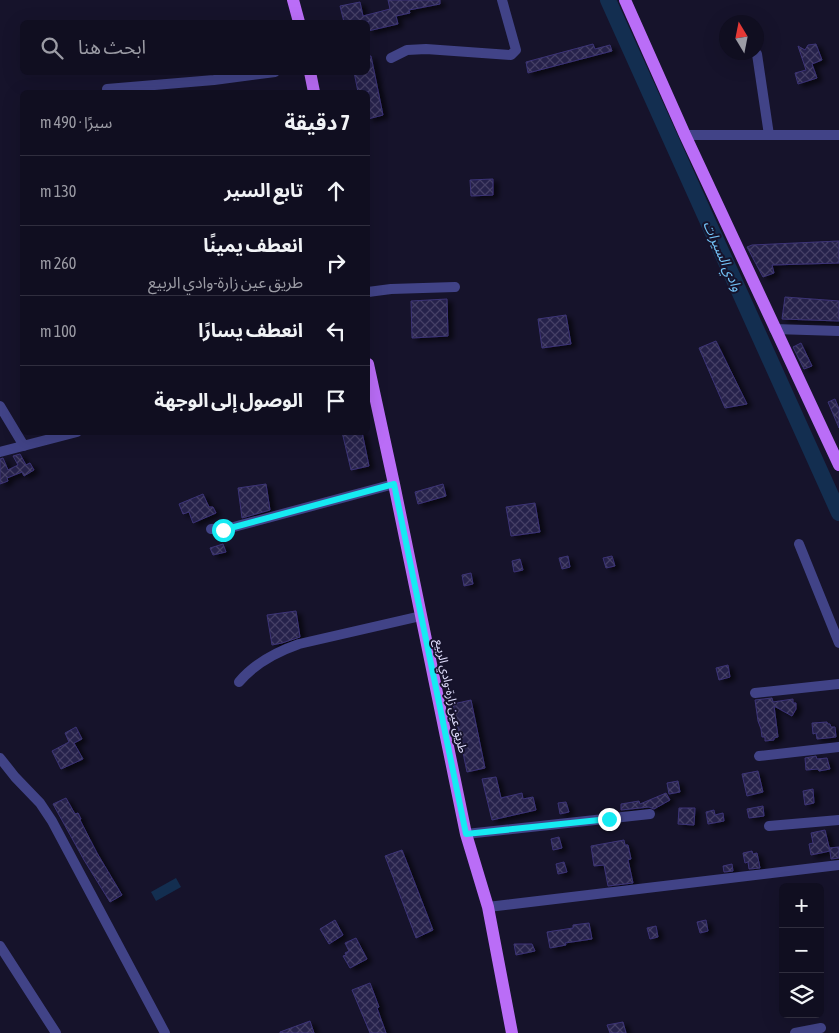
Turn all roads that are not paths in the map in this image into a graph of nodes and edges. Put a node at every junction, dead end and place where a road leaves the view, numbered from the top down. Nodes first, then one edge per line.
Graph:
1 (293, 0) edge
2 (502, 0) edge
3 (625, 0) edge
4 (298, 20) edge
5 (391, 58) dead end
6 (758, 60) edge
7 (252, 75) edge
8 (311, 75) edge
9 (107, 89) dead end
10 (314, 90) edge
11 (685, 135) junction
12 (769, 135) junction
13 (839, 136) edge
14 (455, 287) dead end
15 (370, 292) edge
16 (774, 328) junction
17 (839, 332) edge
18 (370, 373) edge
19 (0, 406) edge
20 (66, 435) edge
21 (24, 446) junction
22 (0, 452) edge
23 (839, 465) edge
24 (394, 484) junction
25 (211, 529) dead end
26 (799, 544) dead end
27 (420, 616) junction
28 (839, 643) edge
29 (239, 682) dead end
30 (839, 684) edge
31 (755, 693) dead end
32 (839, 747) edge
33 (759, 756) dead end
34 (0, 758) edge
35 (650, 814) dead end
36 (839, 820) edge
37 (769, 826) dead end
38 (466, 834) junction
39 (839, 865) edge
40 (488, 907) junction
41 (0, 946) edge
42 (821, 1028) dead end
43 (56, 1033) edge
44 (165, 1033) edge
45 (512, 1033) edge
46 (795, 1033) edge

1 - 4 main road
2 - 5 street
3 - 11 main road
6 - 12 street
7 - 9 street
8 - 10 main road
11 - 12 street
11 - 16 main road
12 - 13 street
14 - 15 street
16 - 17 street
16 - 23 main road
18 - 24 main road, طريق عين زارة-وادي الربيع
19 - 21 street
20 - 21 street
21 - 22 street
24 - 25 street
24 - 27 main road, طريق عين زارة-وادي الربيع
26 - 28 street
27 - 29 street
27 - 38 main road, طريق عين زارة-وادي الربيع
30 - 31 street
32 - 33 street
34 - 44 street
35 - 38 street
36 - 37 street
38 - 40 main road, طريق عين زارة-وادي الربيع
39 - 40 street
40 - 45 main road, طريق عين زارة-وادي الربيع
41 - 43 street
42 - 46 street

